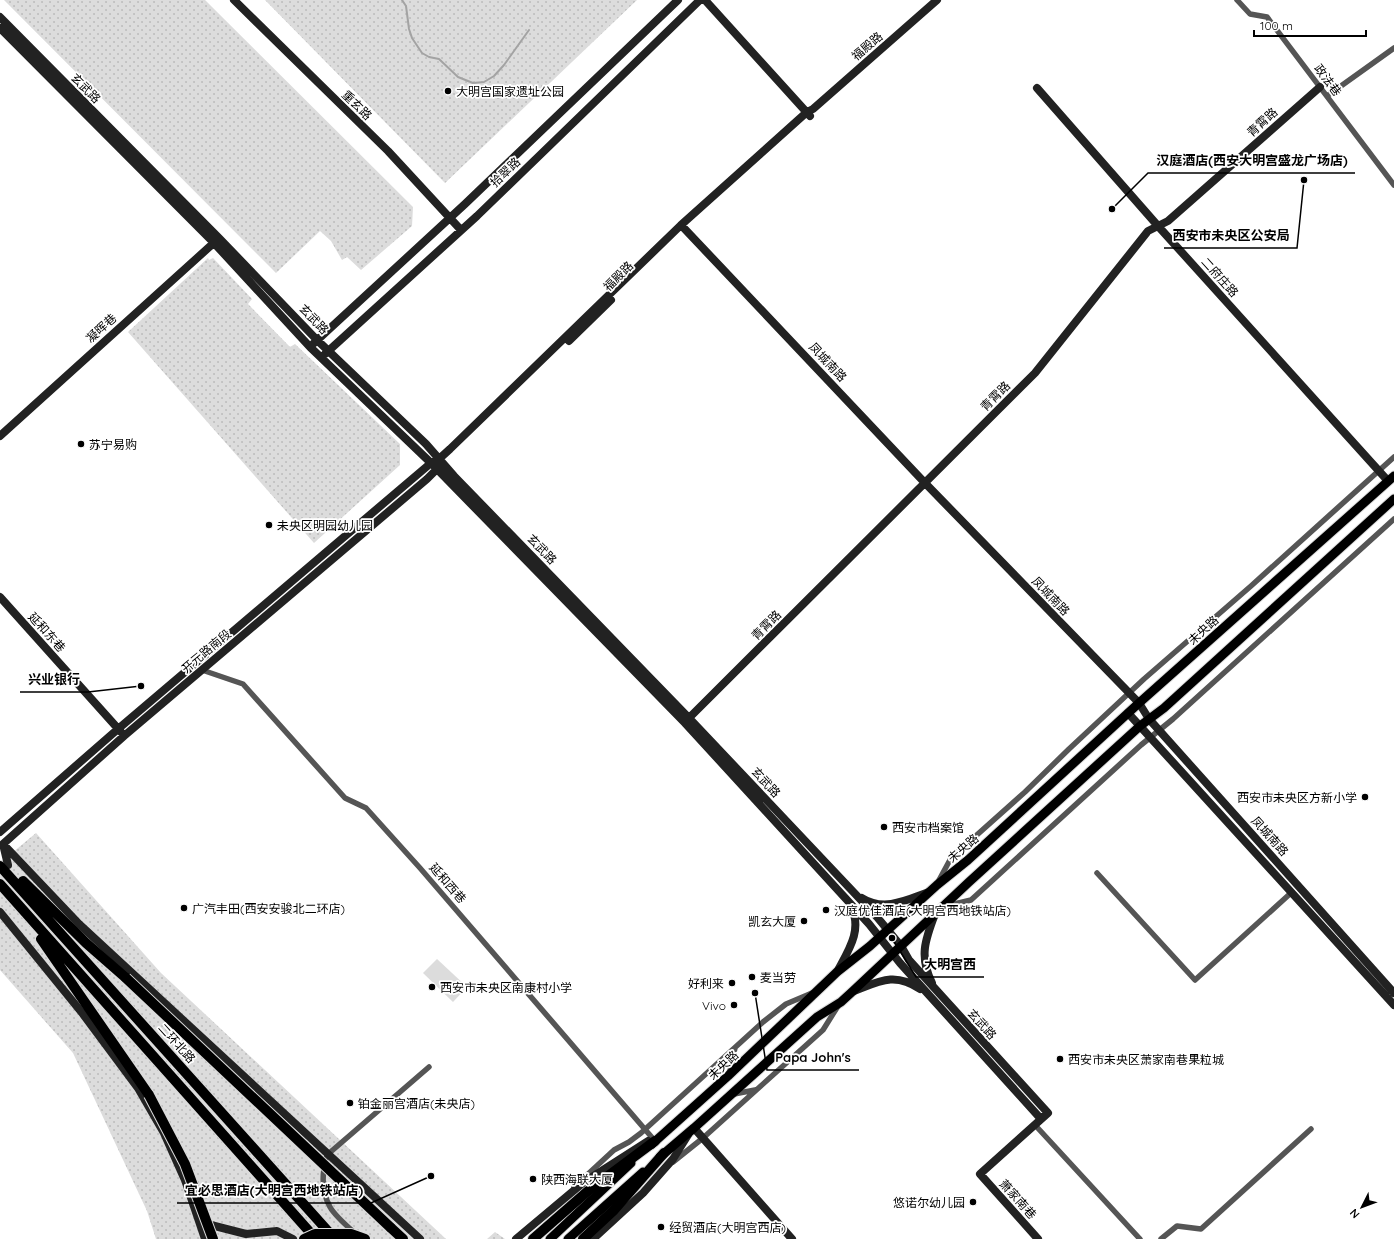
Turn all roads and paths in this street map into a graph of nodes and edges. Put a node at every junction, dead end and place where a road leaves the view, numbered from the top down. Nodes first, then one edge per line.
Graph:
1 (234, 0) edge
2 (678, 0) edge
3 (700, 0) edge
4 (705, 0) edge
5 (937, 0) edge
6 (1237, 0) edge
7 (0, 18) edge
8 (0, 28) edge
9 (1394, 48) edge
10 (1320, 87) junction
11 (1037, 88) dead end
12 (1327, 96) junction
13 (810, 112) junction
14 (1394, 185) edge
15 (450, 218) junction
16 (1158, 226) junction
17 (683, 227) junction
18 (461, 230) junction
19 (216, 240) junction
20 (317, 340) junction
21 (310, 347) junction
22 (328, 351) junction
23 (321, 357) junction
24 (0, 436) edge
25 (1394, 457) edge
26 (440, 460) junction
27 (431, 463) junction
28 (437, 470) junction
29 (1379, 471) junction
30 (1391, 478) edge
31 (925, 483) junction
32 (1393, 501) edge
33 (1394, 519) edge
34 (0, 597) edge
35 (202, 670) junction
36 (1129, 693) junction
37 (1139, 703) junction
38 (1128, 713) junction
39 (1149, 719) junction
40 (687, 720) junction
41 (1140, 726) junction
42 (118, 729) junction
43 (1160, 730) junction
44 (124, 736) junction
45 (1150, 737) junction
46 (0, 832) edge
47 (2, 843) edge
48 (0, 859) edge
49 (4, 865) edge
50 (1097, 873) dead end
51 (0, 884) edge
52 (937, 885) junction
53 (848, 887) junction
54 (930, 891) junction
55 (1292, 892) junction
56 (845, 898) junction
57 (19, 906) junction
58 (944, 906) junction
59 (0, 912) edge
60 (935, 914) junction
61 (888, 930) junction
62 (880, 936) junction
63 (901, 946) junction
64 (893, 954) junction
65 (837, 972) junction
66 (816, 991) junction
67 (854, 991) junction
68 (1394, 993) edge
69 (933, 994) junction
70 (841, 1002) junction
71 (1394, 1005) edge
72 (735, 1048) junction
73 (429, 1067) dead end
74 (728, 1076) junction
75 (755, 1090) junction
76 (731, 1094) junction
77 (1038, 1122) junction
78 (645, 1129) junction
79 (1311, 1129) dead end
80 (692, 1130) junction
81 (703, 1138) junction
82 (654, 1140) junction
83 (664, 1153) junction
84 (327, 1155) junction
85 (661, 1173) junction
86 (566, 1198) junction
87 (200, 1222) junction
88 (205, 1239) edge
89 (213, 1239) edge
90 (293, 1239) edge
91 (304, 1239) edge
92 (316, 1239) edge
93 (335, 1239) edge
94 (360, 1239) edge
95 (365, 1239) edge
96 (403, 1239) edge
97 (420, 1239) edge
98 (516, 1239) edge
99 (533, 1239) edge
100 (550, 1239) edge
101 (568, 1239) edge
102 (583, 1239) edge
103 (593, 1239) edge
104 (792, 1239) edge
105 (1038, 1239) edge
106 (1140, 1239) edge
107 (1161, 1239) edge

1 - 15 street, 重玄路
2 - 15 street, 拾翠路
3 - 18 street, 拾翠路
4 - 13 street
5 - 13 street, 福殿路
6 - 10 street, 政法巷
7 - 19 street, 玄武路
8 - 19 street, 玄武路
9 - 12 street
10 - 12 street, 政法巷
10 - 16 street, 青霄路
11 - 16 street, 二府庄路
12 - 14 street, 政法巷
13 - 17 street, 福殿路
15 - 18 street, 重玄路
15 - 20 street, 拾翠路
16 - 29 street, 二府庄路
16 - 31 street, 青霄路
17 - 26 street, 福殿路
17 - 31 street, 凤城南路
18 - 22 street, 拾翠路
19 - 20 street, 玄武路
19 - 21 street, 玄武路
19 - 24 street, 凝晖巷
20 - 21 street, 拾翠路
20 - 22 street, 玄武路
21 - 23 street, 玄武路
22 - 23 street, 拾翠路
22 - 26 street, 玄武路
23 - 27 street, 玄武路
25 - 29 street
26 - 27 street, 开元路南段
26 - 28 street, 开元路南段
26 - 40 street, 玄武路
27 - 28 street, 玄武路
27 - 42 street, 开元路南段
28 - 35 street, 开元路南段
28 - 40 street, 玄武路
29 - 30 street, 二府庄路
29 - 36 street
30 - 37 main road, 未央路
31 - 36 street, 凤城南路
31 - 40 street, 青霄路
32 - 39 main road
33 - 43 street
34 - 42 street, 延和东巷
35 - 44 street, 开元路南段
35 - 78 street, 延和西巷
36 - 37 street, 凤城南路
36 - 52 street
37 - 38 main road, 未央路
37 - 39 street, 凤城南路
38 - 41 street, 凤城南路
38 - 52 main road, 未央路
39 - 41 main road
39 - 43 street, 凤城南路
40 - 53 street, 玄武路
40 - 56 street, 玄武路
41 - 45 street, 凤城南路
41 - 58 main road
42 - 44 street, 延和东巷
42 - 46 street, 开元路南段
43 - 45 street
43 - 68 street, 凤城南路
44 - 47 street, 开元路南段
45 - 55 street, 凤城南路
45 - 58 street
47 - 49 street
47 - 84 street
48 - 49 highway
49 - 93 highway, 二环北路
49 - 96 highway, bridge
50 - 55 street
51 - 57 highway
52 - 54 main road, 未央路
53 - 54 street
53 - 61 street, 玄武路
54 - 61 main road, 未央路
55 - 71 street, 凤城南路
56 - 62 street, 玄武路
56 - 65 street
57 - 89 highway, bridge
57 - 92 highway
58 - 60 main road
59 - 87 street
60 - 63 main road
60 - 69 street
61 - 62 main road, 未央路
61 - 63 street, 玄武路
62 - 64 street, 玄武路
62 - 65 main road, 未央路
63 - 64 main road
63 - 69 street, 玄武路
64 - 67 main road
64 - 69 street, 玄武路
65 - 66 main road, 未央路
66 - 72 street
66 - 74 main road, 未央路
67 - 69 street
67 - 70 main road
69 - 77 street, 玄武路
69 - 77 street, 玄武路
70 - 75 street
70 - 76 main road
72 - 74 street
72 - 78 street
73 - 84 street
74 - 82 main road, 未央路
75 - 76 street
75 - 81 street
76 - 80 main road
77 - 105 street, 萧家南巷
77 - 106 street
78 - 82 street, 延和西巷
78 - 86 street
79 - 107 street
80 - 81 street
80 - 83 main road
80 - 85 street
81 - 85 street
81 - 104 street
82 - 86 street
82 - 99 highway
82 - 100 main road, 未央路
83 - 101 main road
83 - 102 highway
84 - 94 street
84 - 97 street
85 - 103 street
86 - 98 street
87 - 88 street
87 - 90 street
91 - 95 highway, bridge

